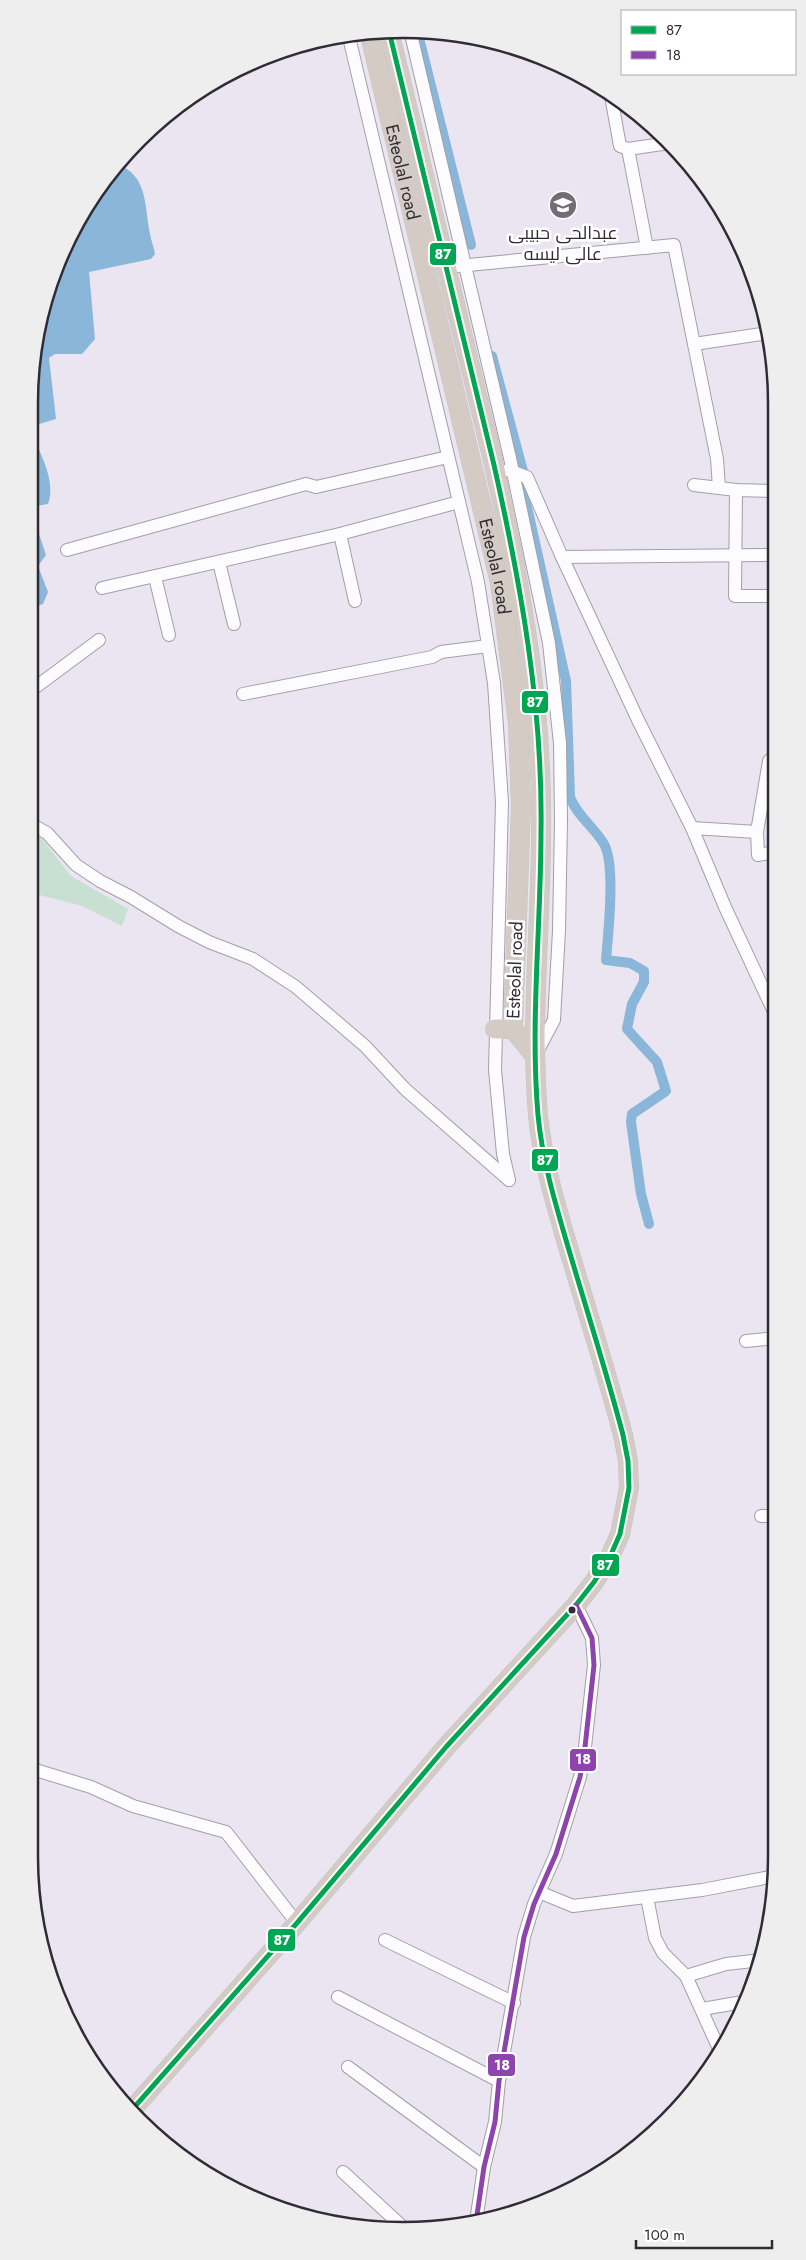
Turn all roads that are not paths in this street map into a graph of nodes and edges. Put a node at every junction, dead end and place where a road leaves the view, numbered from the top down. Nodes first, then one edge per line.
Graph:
1 (391, 38) edge
2 (412, 38) edge
3 (371, 39) edge
4 (350, 42) edge
5 (612, 103) edge
6 (660, 144) edge
7 (628, 149) junction
8 (646, 248) junction
9 (464, 265) junction
10 (445, 268) junction
11 (761, 334) edge
12 (694, 344) junction
13 (448, 457) junction
14 (494, 465) junction
15 (513, 472) junction
16 (694, 485) dead end
17 (719, 488) junction
18 (736, 490) junction
19 (768, 490) edge
20 (459, 502) junction
21 (340, 534) junction
22 (67, 550) dead end
23 (562, 556) junction
24 (736, 556) junction
25 (768, 556) edge
26 (219, 562) junction
27 (155, 577) junction
28 (102, 588) dead end
29 (768, 596) edge
30 (355, 601) dead end
31 (234, 624) dead end
32 (169, 634) dead end
33 (99, 640) dead end
34 (488, 646) junction
35 (38, 685) edge
36 (243, 694) dead end
37 (768, 767) edge
38 (38, 828) edge
39 (692, 828) junction
40 (757, 832) junction
41 (768, 853) edge
42 (768, 990) edge
43 (504, 1029) junction
44 (535, 1056) junction
45 (768, 1339) edge
46 (746, 1341) dead end
47 (761, 1516) dead end
48 (768, 1516) edge
49 (576, 1605) junction
50 (38, 1771) edge
51 (768, 1877) edge
52 (539, 1892) junction
53 (647, 1897) junction
54 (297, 1923) junction
55 (385, 1940) dead end
56 (753, 1961) edge
57 (686, 1976) junction
58 (338, 1997) dead end
59 (514, 2003) junction
60 (738, 2003) edge
61 (702, 2009) junction
62 (717, 2044) edge
63 (348, 2067) dead end
64 (500, 2082) junction
65 (136, 2106) edge
66 (484, 2168) junction
67 (343, 2172) dead end
68 (477, 2214) edge
69 (397, 2222) edge

1 - 10 highway, Esteolal road
2 - 9 street
3 - 43 highway, Esteolal road
4 - 13 street
5 - 7 street
6 - 7 street
7 - 8 street
8 - 9 street
8 - 12 street
9 - 10 street
9 - 15 street
10 - 14 highway, Esteolal road
11 - 12 street
12 - 17 street
13 - 20 street
13 - 22 street
14 - 15 street
14 - 44 highway, Esteolal road
15 - 23 street
15 - 44 street
16 - 17 street
17 - 18 street
18 - 19 street
18 - 24 street
20 - 21 street
20 - 34 street
21 - 26 street
21 - 30 street
23 - 24 street
23 - 39 street
24 - 25 street
24 - 29 street
26 - 27 street
26 - 31 street
27 - 28 street
27 - 32 street
33 - 35 street
34 - 36 street
34 - 43 street
37 - 40 street
38 - 43 street
39 - 40 street
39 - 42 street
40 - 41 street
43 - 44 highway, Esteolal road
44 - 49 highway
45 - 46 street
47 - 48 street
49 - 52 street
49 - 54 highway
50 - 54 street
51 - 53 street
52 - 53 street
52 - 59 street
53 - 57 street
54 - 65 highway
55 - 59 street
56 - 57 street
57 - 61 street
58 - 64 street
59 - 64 street
60 - 61 street
61 - 62 street
63 - 66 street
64 - 66 street
66 - 68 street
67 - 69 street

